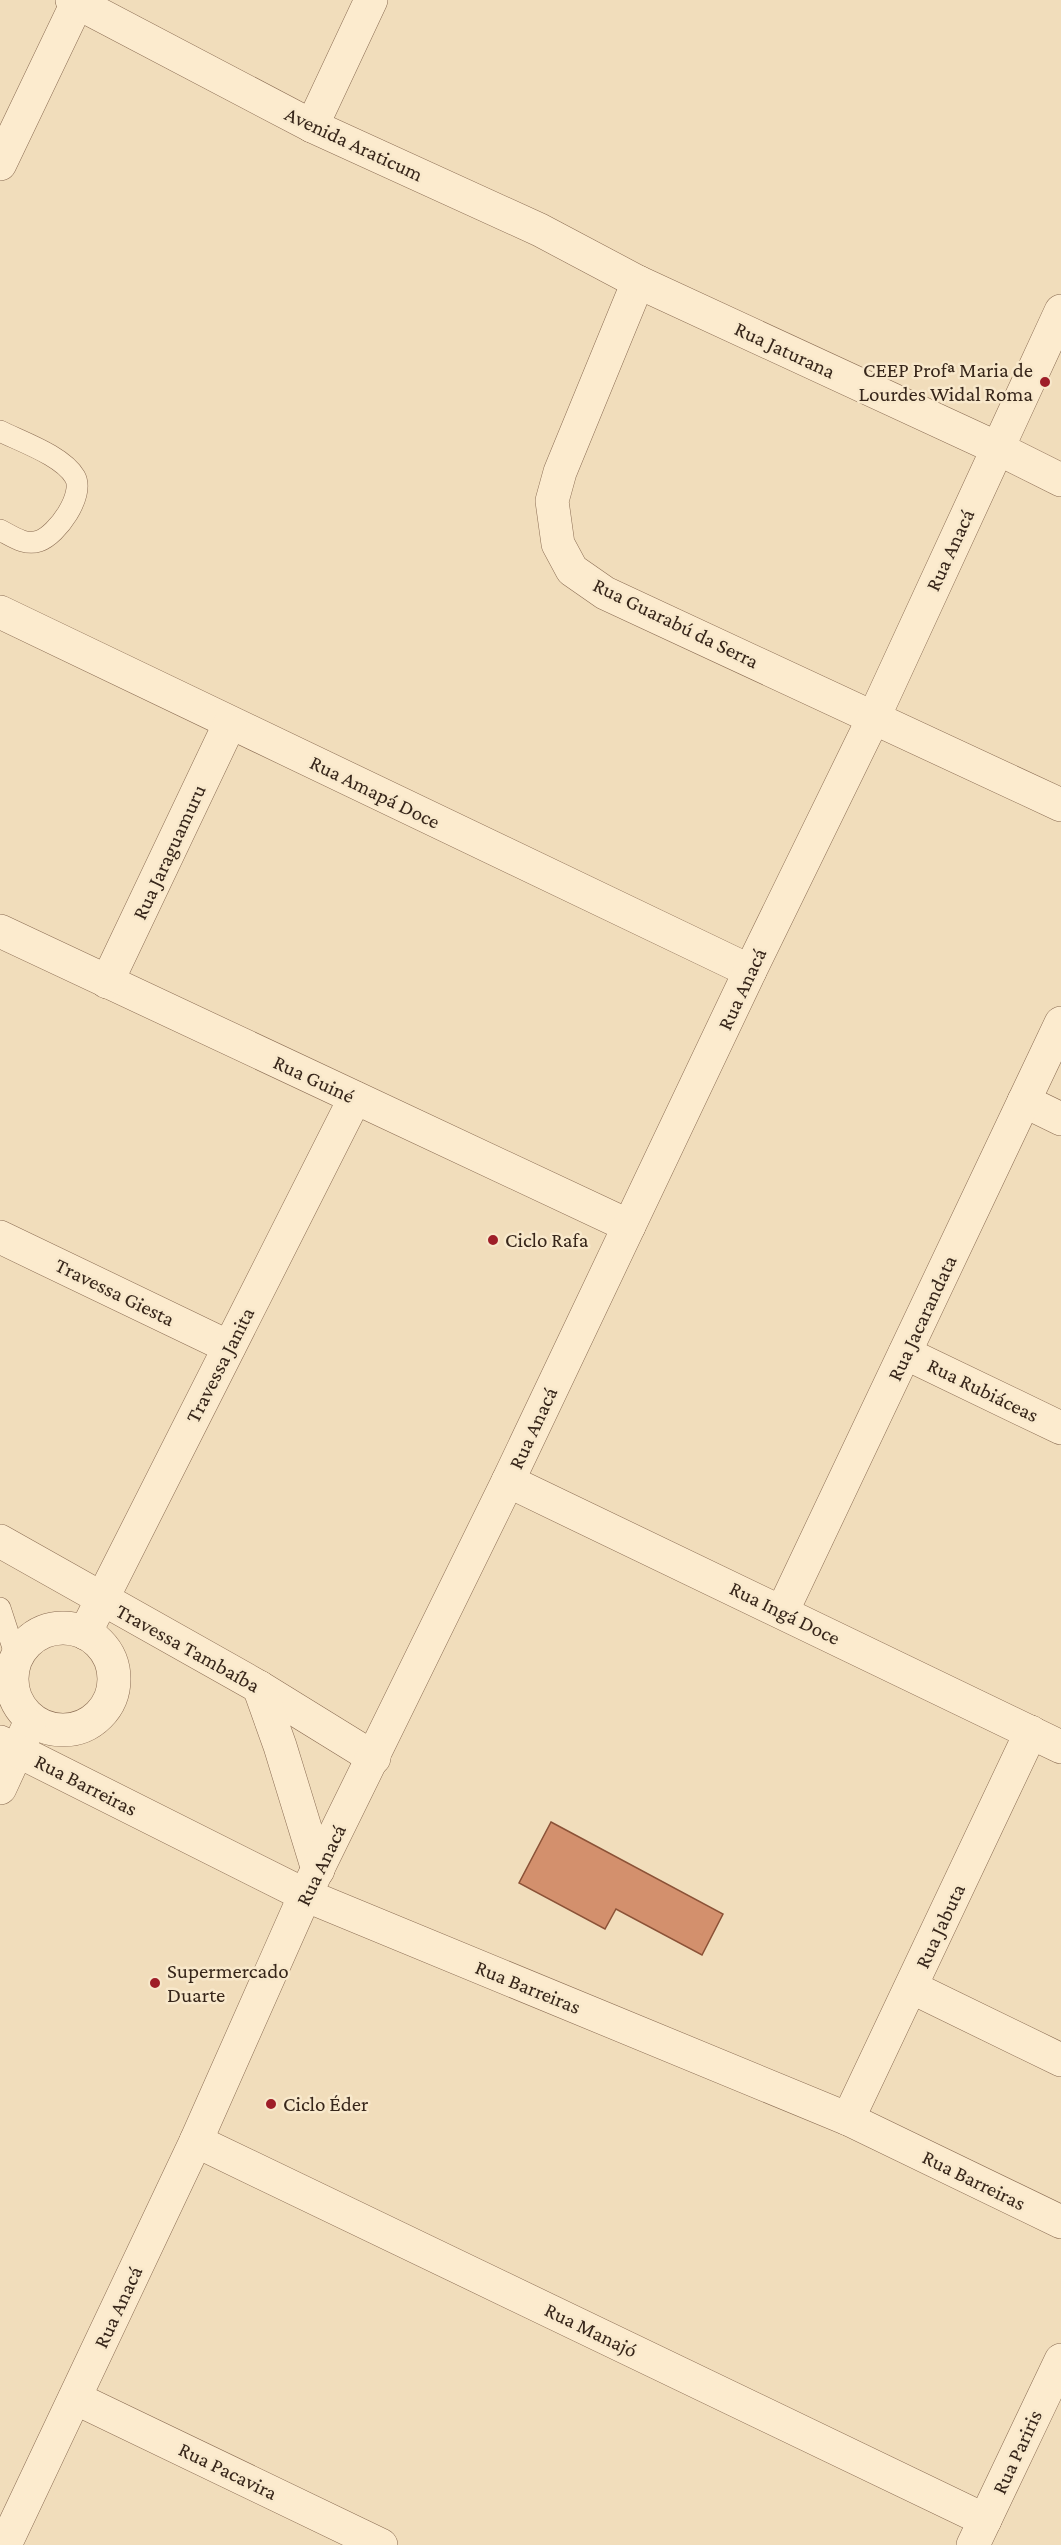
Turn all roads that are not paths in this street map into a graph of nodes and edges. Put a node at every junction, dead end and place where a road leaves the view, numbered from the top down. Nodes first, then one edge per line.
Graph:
1 (372, 0) edge
2 (75, 1) edge
3 (312, 126) junction
4 (0, 164) edge
5 (638, 282) junction
6 (1061, 311) edge
7 (0, 431) edge
8 (997, 448) junction
9 (1061, 480) edge
10 (0, 530) edge
11 (0, 612) edge
12 (874, 717) junction
13 (230, 723) junction
14 (1061, 805) edge
15 (0, 931) edge
16 (750, 971) junction
17 (107, 982) junction
18 (1061, 1023) edge
19 (355, 1098) junction
20 (1024, 1101) junction
21 (1061, 1119) edge
22 (629, 1226) junction
23 (0, 1237) edge
24 (229, 1347) junction
25 (905, 1353) junction
26 (1061, 1428) edge
27 (508, 1481) junction
28 (0, 1541) edge
29 (102, 1600) junction
30 (0, 1608) edge
31 (782, 1612) junction
32 (85, 1633) junction
33 (8, 1662) edge
34 (260, 1688) junction
35 (31, 1720) junction
36 (1031, 1732) junction
37 (9, 1746) edge
38 (1061, 1747) edge
39 (374, 1758) junction
40 (0, 1788) edge
41 (312, 1883) junction
42 (910, 1987) junction
43 (1061, 2060) edge
44 (848, 2119) junction
45 (196, 2141) junction
46 (1061, 2222) edge
47 (1061, 2360) edge
48 (75, 2398) junction
49 (979, 2532) edge
50 (5, 2545) edge
51 (381, 2545) edge

1 - 3 street
2 - 3 street, Avenida Araticum
2 - 4 street
3 - 5 street, Avenida Araticum
5 - 8 street, Rua Jaturana
5 - 12 street, Rua Guarabú da Serra
6 - 8 street, Rua Anacá
7 - 10 lane
8 - 9 street, Rua Jaturana
8 - 12 street, Rua Anacá
11 - 13 street, Rua Amapá Doce
12 - 14 street, Rua Guarabú da Serra
12 - 16 street, Rua Anacá
13 - 16 street, Rua Amapá Doce
13 - 17 street, Rua Jaraguamuru
15 - 17 street, Rua Guiné
16 - 22 street, Rua Anacá
17 - 19 street, Rua Guiné
18 - 20 street, Rua Jacarandata
19 - 22 street, Rua Guiné
19 - 24 street, Travessa Janita
20 - 21 street
20 - 25 street, Rua Jacarandata
22 - 27 street, Rua Anacá
23 - 24 street, Travessa Giesta
24 - 29 street, Travessa Janita
25 - 26 street, Rua Rubiáceas
25 - 31 street, Rua Jacarandata
27 - 31 street, Rua Ingá Doce
27 - 39 street, Rua Anacá
28 - 29 street, Travessa Tambaíba
29 - 32 street, Travessa Janita
29 - 34 street, Travessa Tambaíba
30 - 33 lane
31 - 36 street, Rua Ingá Doce
32 - 33 street
32 - 35 street
33 - 35 street
34 - 39 street, Travessa Tambaíba
34 - 41 street
35 - 37 street
36 - 38 street, Rua Ingá Doce
36 - 42 street, Rua Jabuta
37 - 40 street
37 - 41 street, Rua Barreiras
39 - 41 street, Rua Anacá
41 - 44 street, Rua Barreiras
41 - 45 street, Rua Anacá
42 - 43 street
42 - 44 street, Rua Jabuta
44 - 46 street, Rua Barreiras
45 - 48 street, Rua Anacá
45 - 49 street, Rua Manajó
47 - 49 street, Rua Pariris
48 - 50 street, Rua Anacá
48 - 51 street, Rua Pacavira

